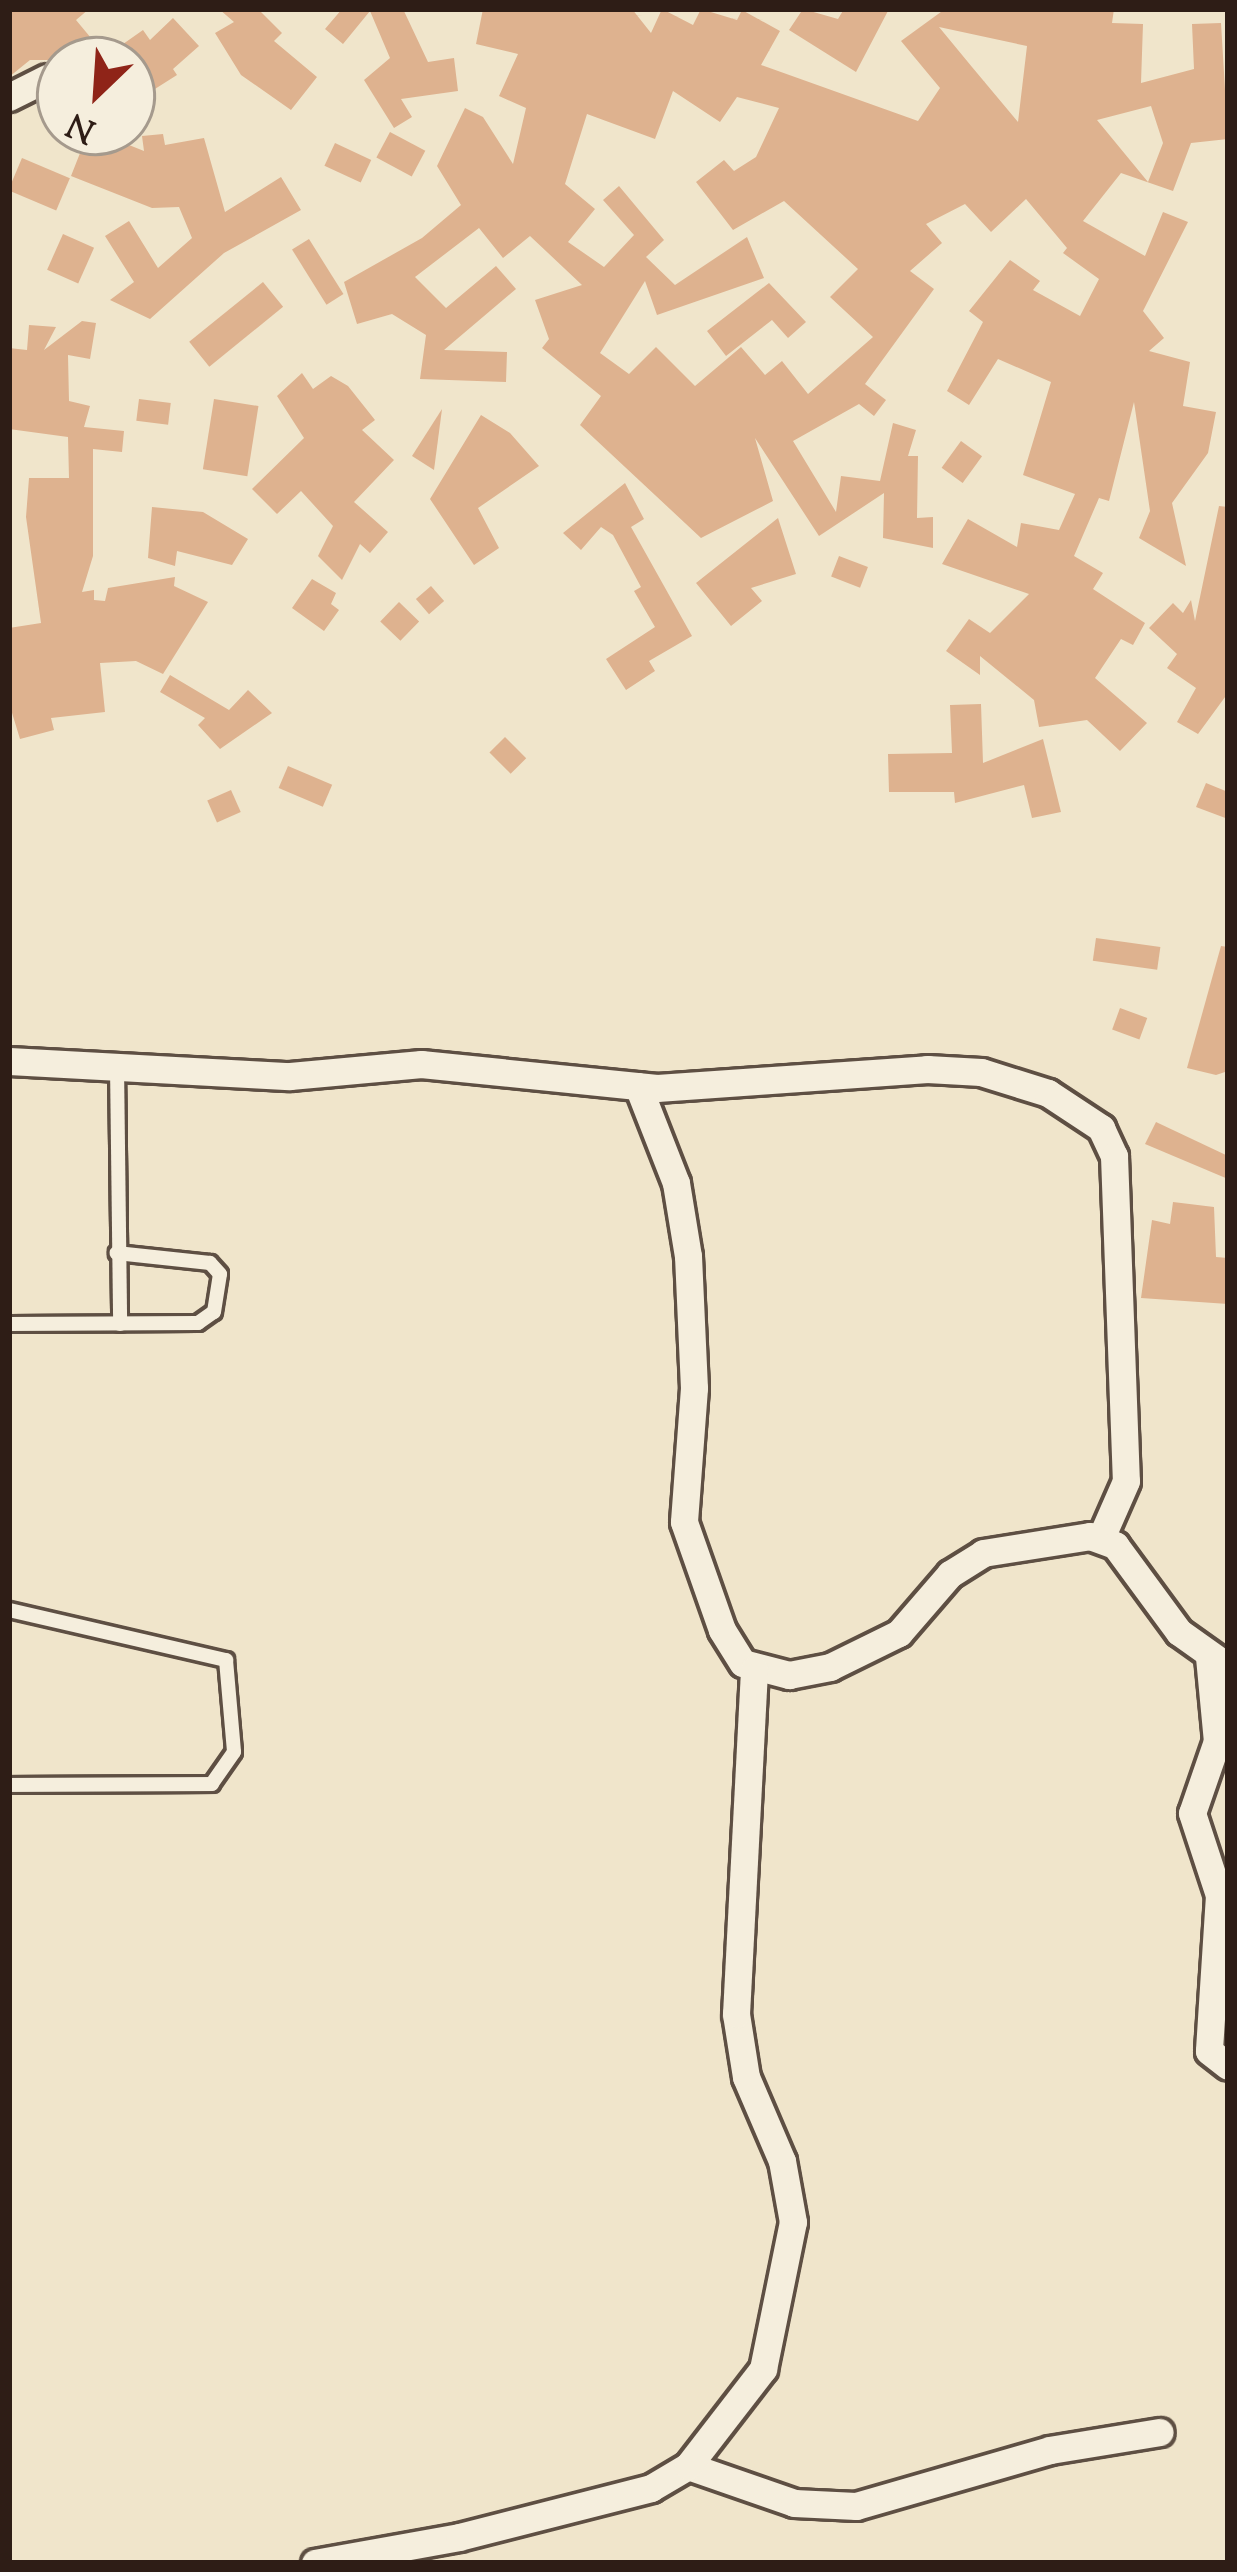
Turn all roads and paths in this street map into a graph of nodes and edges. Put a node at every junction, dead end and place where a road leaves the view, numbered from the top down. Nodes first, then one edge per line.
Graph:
1 (36, 83) edge
2 (9, 97) edge
3 (9, 1061) edge
4 (117, 1063) junction
5 (638, 1086) junction
6 (117, 1252) junction
7 (9, 1324) edge
8 (120, 1324) junction
9 (1101, 1538) junction
10 (9, 1610) edge
11 (1218, 1662) edge
12 (754, 1669) junction
13 (9, 1785) edge
14 (1228, 2066) edge
15 (1160, 2432) dead end
16 (688, 2466) junction
17 (315, 2563) edge

1 - 2 street
3 - 4 street
4 - 5 street
4 - 6 lane
5 - 9 street
5 - 12 street
6 - 8 lane
6 - 8 lane
7 - 8 lane
9 - 11 street
9 - 12 street
10 - 13 lane
11 - 14 street
12 - 16 street
15 - 16 street
16 - 17 street

